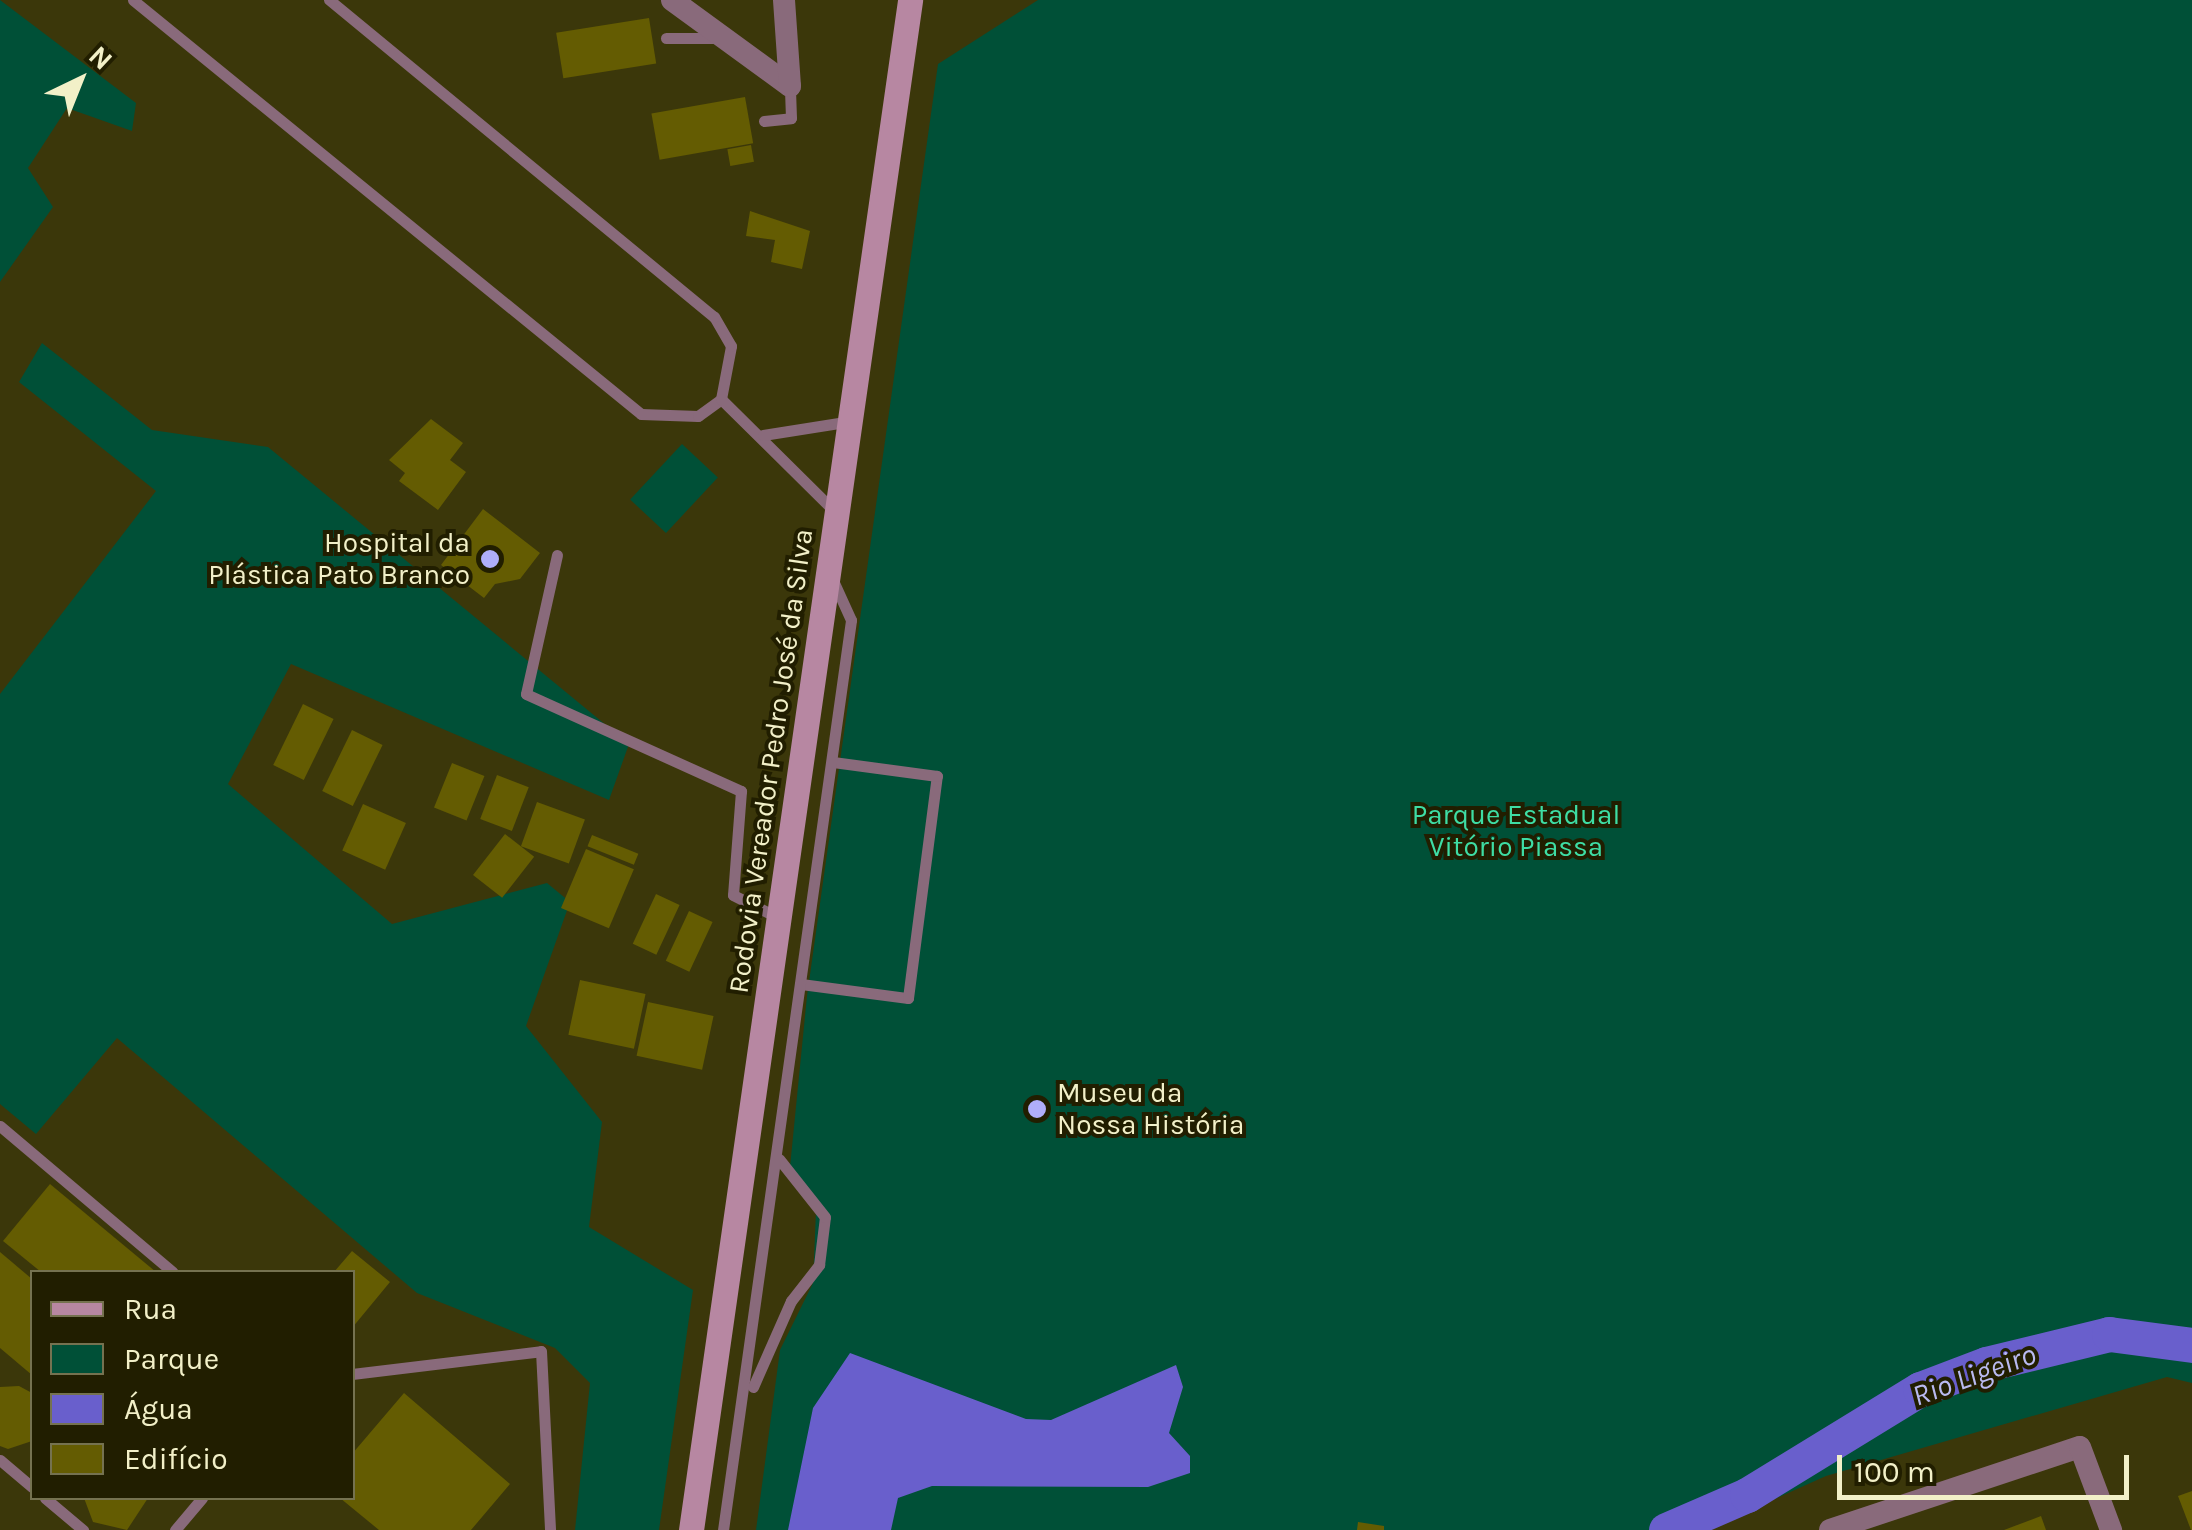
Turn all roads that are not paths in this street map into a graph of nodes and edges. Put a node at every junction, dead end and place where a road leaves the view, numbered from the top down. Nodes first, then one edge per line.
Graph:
1 (133, 0) edge
2 (329, 0) edge
3 (672, 0) edge
4 (784, 0) edge
5 (910, 0) edge
6 (666, 38) dead end
7 (719, 38) junction
8 (790, 86) junction
9 (764, 120) dead end
10 (721, 398) junction
11 (845, 422) junction
12 (763, 435) junction
13 (835, 512) junction
14 (556, 555) dead end
15 (829, 572) junction
16 (833, 762) junction
17 (779, 918) junction
18 (802, 984) junction
19 (0, 1126) edge
20 (779, 1160) junction
21 (171, 1270) edge
22 (355, 1374) edge
23 (748, 1400) junction
24 (0, 1460) edge
25 (30, 1486) edge
26 (46, 1500) edge
27 (200, 1500) edge
28 (84, 1530) edge
29 (175, 1530) edge
30 (550, 1530) edge
31 (691, 1530) edge
32 (723, 1530) edge
33 (1830, 1530) edge
34 (2111, 1530) edge

1 - 10 lane
2 - 10 lane
3 - 7 street
4 - 8 street
5 - 11 main road, Rodovia Vereador Pedro José da Silva
6 - 7 lane
7 - 8 street
8 - 9 lane
10 - 12 lane
11 - 12 lane
11 - 13 main road, Rodovia Vereador Pedro José da Silva
12 - 13 lane
13 - 15 main road, Rodovia Vereador Pedro José da Silva
14 - 17 lane
15 - 16 lane
15 - 17 main road, Rodovia Vereador Pedro José da Silva
16 - 18 lane
16 - 18 lane
17 - 31 main road, Rodovia Vereador Pedro José da Silva
18 - 20 lane
19 - 21 lane
20 - 23 lane
20 - 23 lane
22 - 30 lane
23 - 32 lane
24 - 25 lane
26 - 28 lane
27 - 29 lane
33 - 34 street

